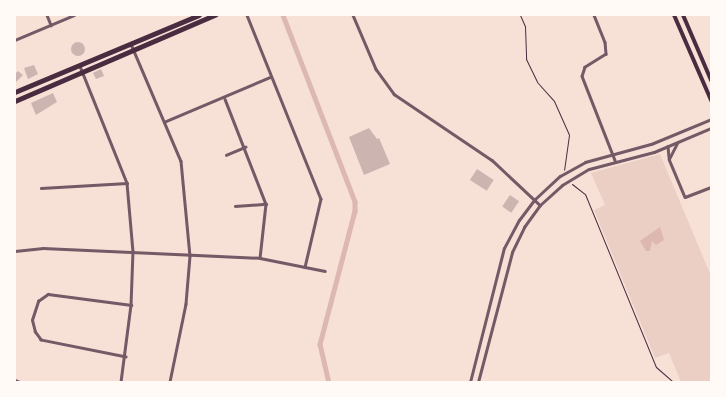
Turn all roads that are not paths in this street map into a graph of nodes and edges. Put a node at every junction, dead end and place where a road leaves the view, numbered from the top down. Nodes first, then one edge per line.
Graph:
1 (47, 15) edge
2 (74, 15) edge
3 (198, 15) edge
4 (215, 15) edge
5 (247, 15) edge
6 (353, 15) edge
7 (594, 15) edge
8 (674, 15) edge
9 (683, 15) edge
10 (51, 25) junction
11 (15, 40) edge
12 (130, 43) junction
13 (133, 50) junction
14 (79, 64) junction
15 (82, 72) junction
16 (270, 77) junction
17 (711, 80) edge
18 (15, 92) edge
19 (225, 99) junction
20 (711, 100) edge
21 (15, 101) edge
22 (711, 118) edge
23 (164, 122) junction
24 (711, 128) edge
25 (677, 142) junction
26 (668, 146) junction
27 (245, 147) junction
28 (613, 152) junction
29 (226, 155) dead end
30 (669, 158) junction
31 (615, 160) junction
32 (127, 184) junction
33 (711, 186) edge
34 (41, 188) dead end
35 (535, 199) junction
36 (266, 204) junction
37 (540, 205) junction
38 (235, 206) dead end
39 (15, 251) edge
40 (133, 251) junction
41 (190, 256) junction
42 (260, 258) junction
43 (501, 261) junction
44 (509, 263) junction
45 (305, 267) junction
46 (325, 271) dead end
47 (131, 305) junction
48 (126, 357) junction
49 (15, 380) edge
50 (20, 382) edge
51 (121, 382) edge
52 (170, 382) edge
53 (470, 382) edge
54 (478, 382) edge

1 - 10 street
2 - 10 street
3 - 12 highway
4 - 13 highway
5 - 16 street
6 - 35 street
7 - 28 street
8 - 20 main road
9 - 17 main road
10 - 11 street
12 - 13 street
12 - 14 highway
13 - 15 highway
13 - 23 street
14 - 15 street
14 - 18 highway
15 - 21 highway
15 - 32 street
16 - 19 street
16 - 45 street
19 - 23 street
19 - 27 street
22 - 28 street
23 - 41 street
24 - 25 street
25 - 26 street
25 - 30 street
26 - 30 street
26 - 31 street
27 - 29 street
27 - 36 street
28 - 31 street
28 - 35 street
30 - 33 street
31 - 37 street
32 - 34 street
32 - 40 street
35 - 37 street
35 - 43 street
36 - 38 street
36 - 42 street
37 - 44 street
39 - 40 street
40 - 41 street
40 - 47 street
41 - 42 street
41 - 52 street
42 - 45 street
43 - 44 street
43 - 53 street
44 - 54 street
45 - 46 street
47 - 48 street
47 - 48 street
48 - 51 street
49 - 50 street

